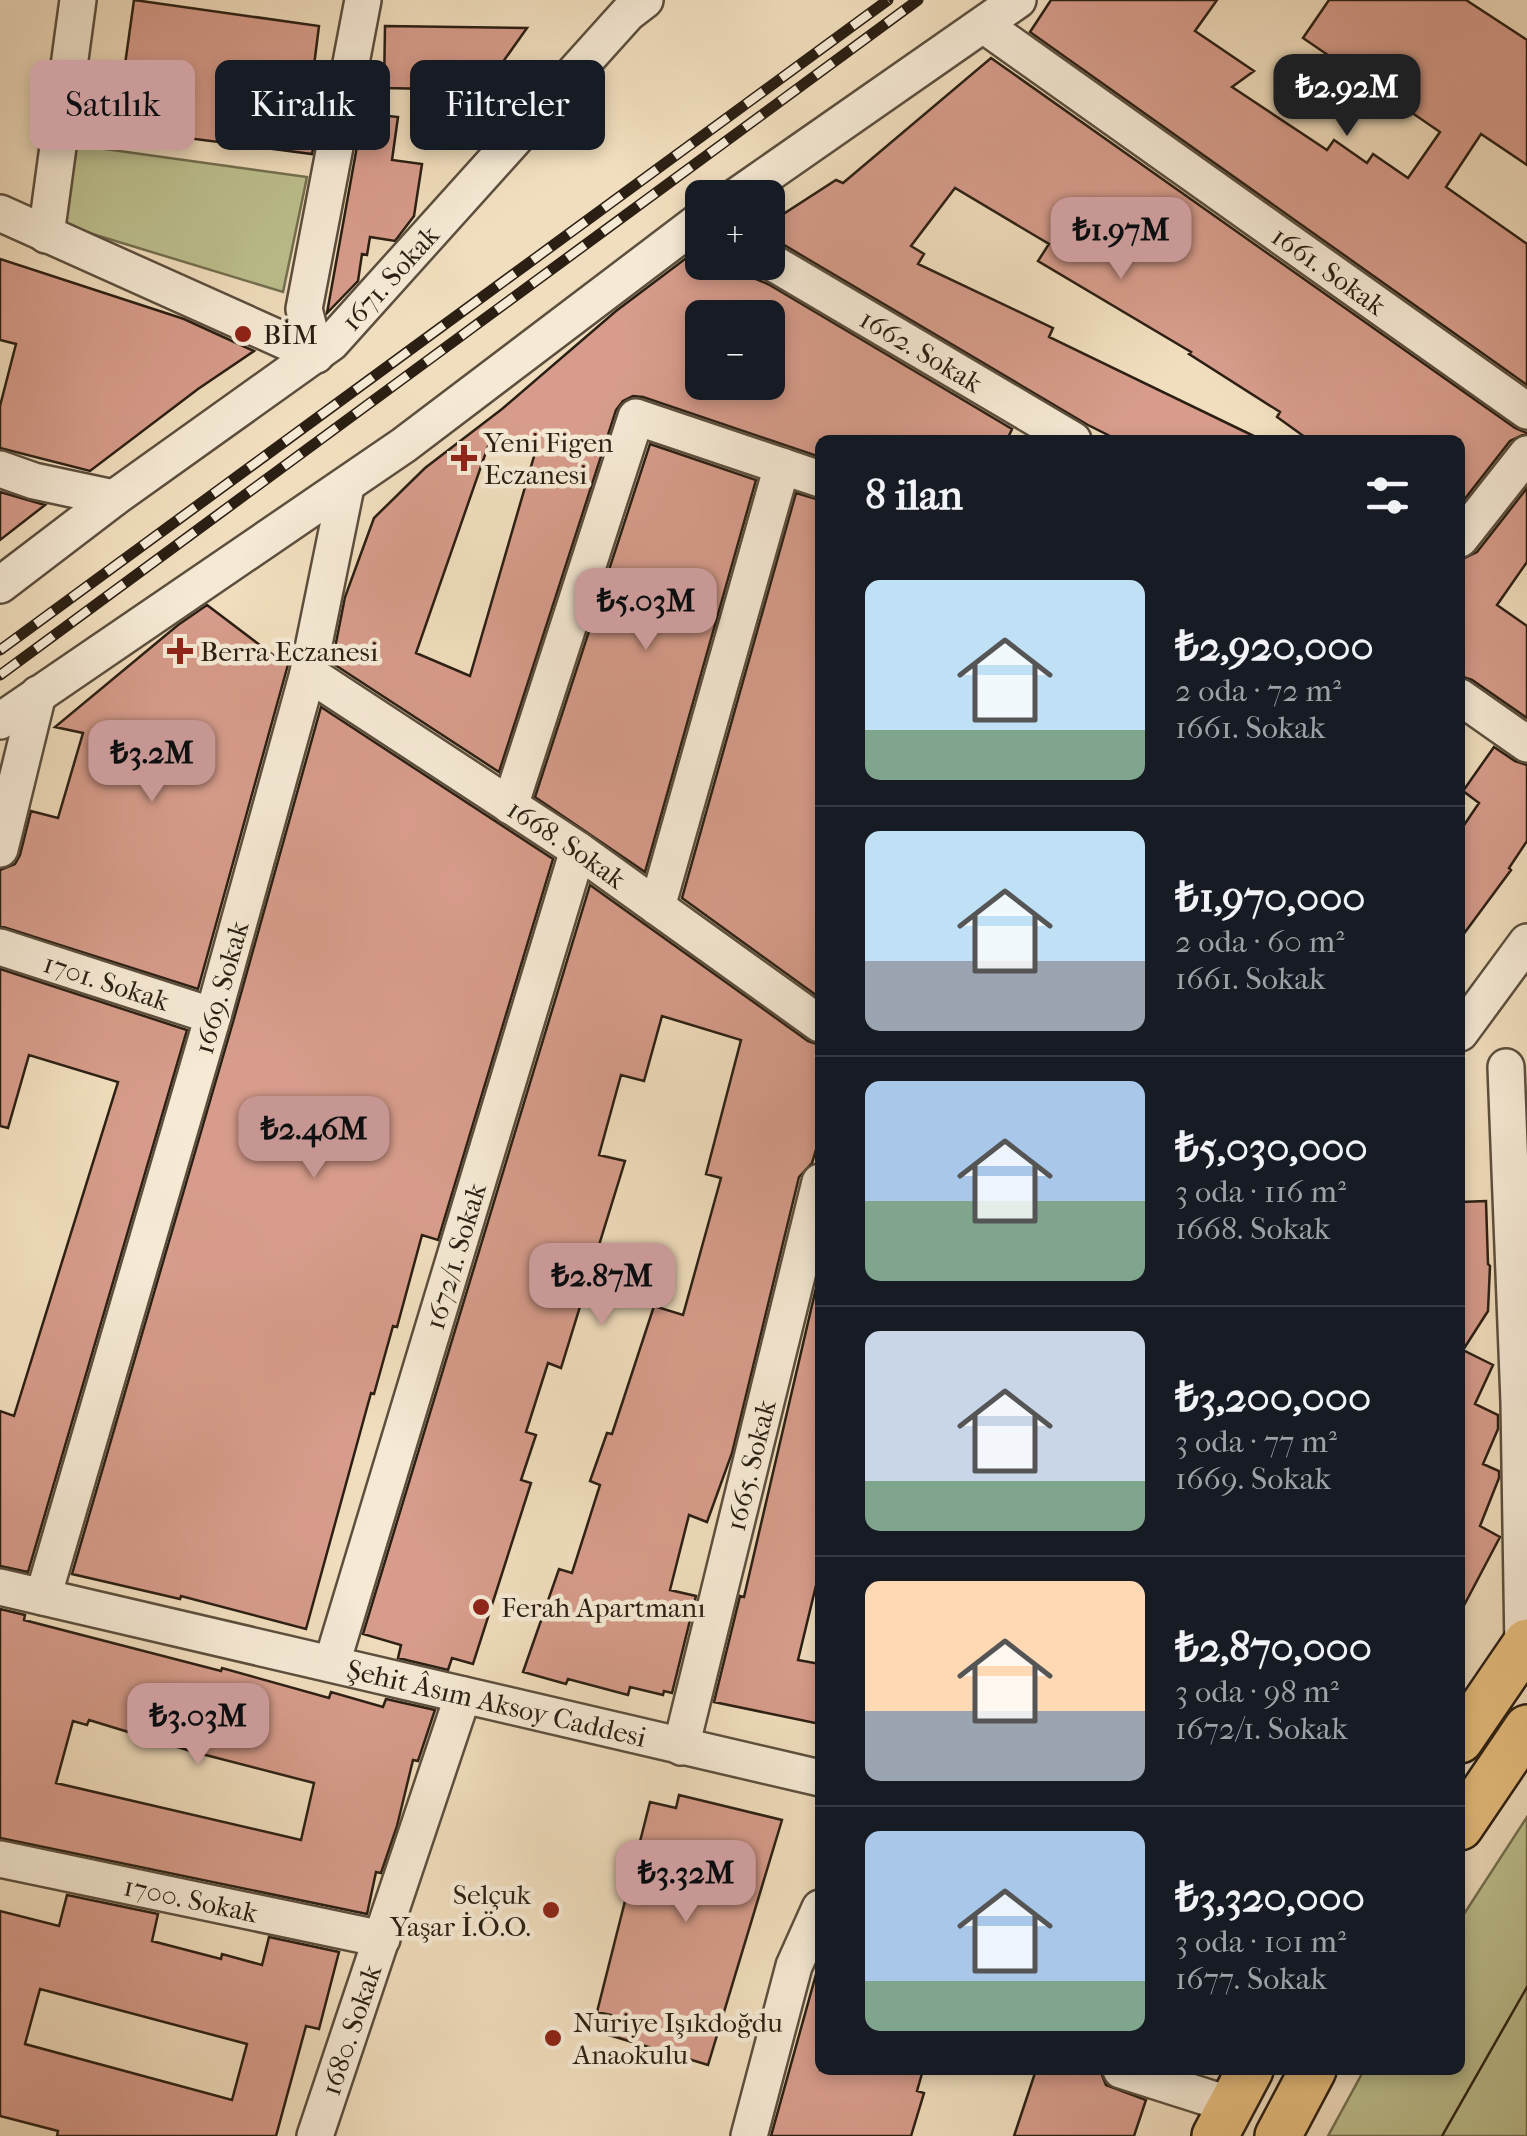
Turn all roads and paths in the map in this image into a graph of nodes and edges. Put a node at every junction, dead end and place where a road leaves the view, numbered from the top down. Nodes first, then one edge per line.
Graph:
1 (78, 0) edge
2 (363, 0) edge
3 (645, 0) edge
4 (1018, 0) edge
5 (985, 26) junction
6 (760, 180) edge
7 (0, 213) edge
8 (685, 234) edge
9 (46, 235) junction
10 (785, 271) edge
11 (316, 355) junction
12 (1527, 411) edge
13 (1032, 428) edge
14 (1527, 454) edge
15 (782, 466) junction
16 (0, 470) edge
17 (815, 477) edge
18 (346, 486) junction
19 (114, 498) junction
20 (1465, 533) edge
21 (0, 585) edge
22 (308, 673) junction
23 (38, 694) junction
24 (1465, 701) edge
25 (0, 722) edge
26 (1527, 744) edge
27 (510, 806) junction
28 (0, 849) edge
29 (578, 850) junction
30 (658, 907) junction
31 (1527, 942) edge
32 (0, 947) edge
33 (213, 1016) junction
34 (815, 1020) edge
35 (1465, 1024) edge
36 (1465, 1033) edge
37 (1516, 1079) edge
38 (815, 1202) edge
39 (0, 1587) edge
40 (43, 1597) junction
41 (1525, 1646) edge
42 (332, 1663) junction
43 (462, 1696) junction
44 (1527, 1728) edge
45 (1465, 1733) edge
46 (681, 1747) junction
47 (815, 1777) edge
48 (1465, 1820) edge
49 (0, 1858) edge
50 (815, 1932) edge
51 (382, 1939) junction
52 (807, 1970) edge
53 (1137, 2075) edge
54 (1311, 2075) edge
55 (1232, 2104) edge
56 (315, 2136) edge
57 (748, 2136) edge
58 (1278, 2136) edge

1 - 9 street
2 - 11 street
3 - 11 street, 1671. Sokak
4 - 5 street
5 - 6 street
5 - 12 street, 1661. Sokak
7 - 9 street
8 - 18 street
9 - 11 street
10 - 13 street, 1662. Sokak
11 - 19 street, 1671. Sokak
14 - 20 street
15 - 17 street
15 - 27 street
15 - 30 street
16 - 19 street
18 - 22 street, 1669. Sokak
18 - 23 street
19 - 21 street, 1671. Sokak
22 - 27 street, 1668. Sokak
22 - 33 street, 1669. Sokak
23 - 25 street
23 - 28 street
24 - 26 street
27 - 29 street, 1668. Sokak
29 - 30 street, 1668. Sokak
29 - 42 street, 1672/1. Sokak
30 - 34 street, 1668. Sokak
31 - 35 street
32 - 33 street, 1701. Sokak
33 - 40 street, 1669. Sokak
36 - 37 street
37 - 41 street
38 - 46 street, 1665. Sokak
39 - 40 street, Şehit Âsım Aksoy Caddesi
40 - 42 street, Şehit Âsım Aksoy Caddesi
41 - 45 main road
42 - 43 street, Şehit Âsım Aksoy Caddesi
43 - 46 street, Şehit Âsım Aksoy Caddesi
43 - 51 street, 1680. Sokak
44 - 48 main road
46 - 47 street, Şehit Âsım Aksoy Caddesi
49 - 51 street, 1700. Sokak
50 - 52 street
51 - 56 street, 1680. Sokak
52 - 57 street
53 - 55 street
54 - 58 main road

